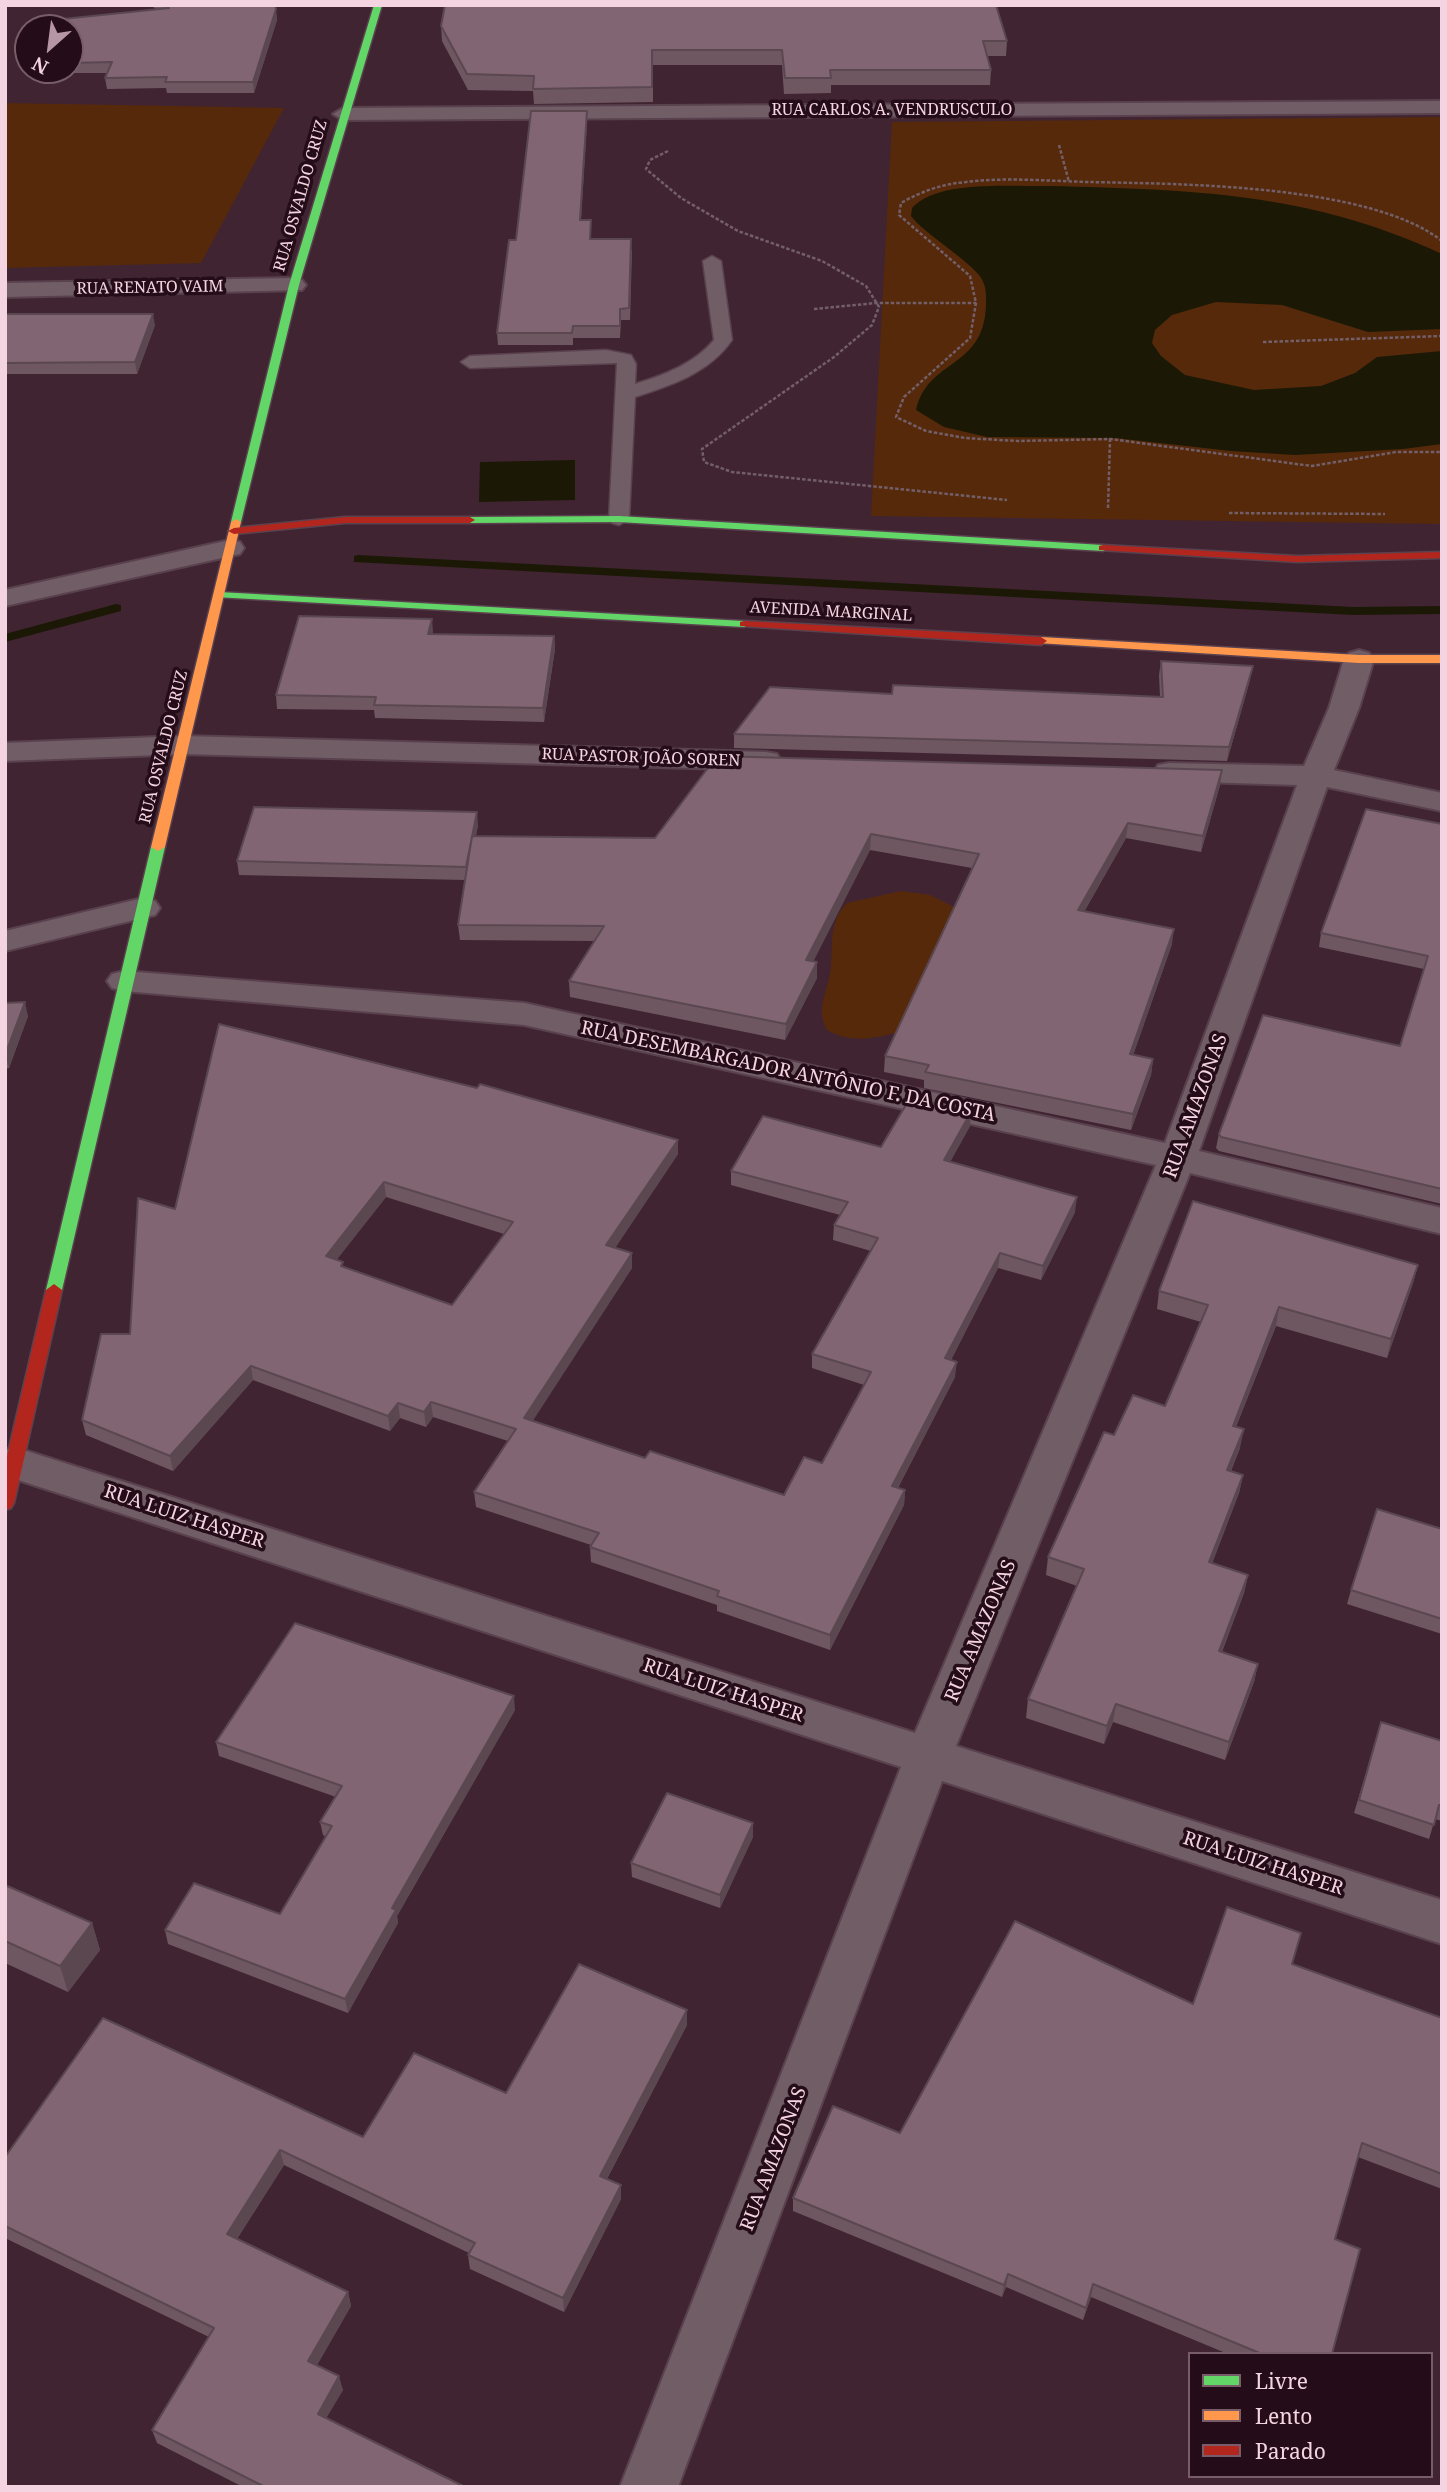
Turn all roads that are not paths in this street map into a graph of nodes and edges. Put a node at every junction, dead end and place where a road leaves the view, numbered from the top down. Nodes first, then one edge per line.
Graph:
1 (378, 5) edge
2 (1442, 107) edge
3 (343, 114) junction
4 (712, 261) dead end
5 (294, 285) junction
6 (5, 290) edge
7 (470, 362) dead end
8 (626, 394) junction
9 (620, 519) junction
10 (232, 539) junction
11 (1442, 555) edge
12 (219, 595) junction
13 (5, 598) edge
14 (1359, 659) junction
15 (1442, 659) edge
16 (184, 745) junction
17 (5, 752) edge
18 (799, 762) edge
19 (1135, 771) edge
20 (1317, 776) junction
21 (1442, 802) edge
22 (143, 908) junction
23 (5, 942) edge
24 (124, 981) junction
25 (1178, 1158) junction
26 (1442, 1221) edge
27 (9, 1477) edge
28 (928, 1757) junction
29 (1442, 1922) edge
30 (649, 2487) edge

1 - 3 main road, RUA OSVALDO CRUZ
2 - 3 street, RUA CARLOS A. VENDRUSCULO
3 - 5 main road, RUA OSVALDO CRUZ
4 - 8 lane
5 - 6 street, RUA RENATO VAIM
5 - 10 main road, RUA OSVALDO CRUZ
7 - 8 lane
8 - 9 lane
9 - 10 main road
9 - 11 main road
10 - 12 main road, RUA OSVALDO CRUZ
10 - 13 street
12 - 14 main road, AVENIDA MARGINAL
12 - 16 main road, RUA OSVALDO CRUZ
14 - 15 main road, AVENIDA MARGINAL
14 - 20 street, RUA AMAZONAS
16 - 17 street, RUA PASTOR JOÃO SOREN
16 - 18 street, RUA PASTOR JOÃO SOREN
16 - 22 main road, RUA OSVALDO CRUZ
19 - 20 street
20 - 21 street
20 - 25 street, RUA AMAZONAS
22 - 23 street
22 - 24 main road, RUA OSVALDO CRUZ
24 - 25 street, RUA DESEMBARGADOR ANTÔNIO F. DA COSTA
24 - 27 main road, RUA OSVALDO CRUZ
25 - 26 street, RUA DESEMBARGADOR ANTÔNIO F. DA COSTA
25 - 28 street, RUA AMAZONAS
27 - 28 street, RUA LUIZ HASPER
28 - 29 street, RUA LUIZ HASPER
28 - 30 street, RUA AMAZONAS

